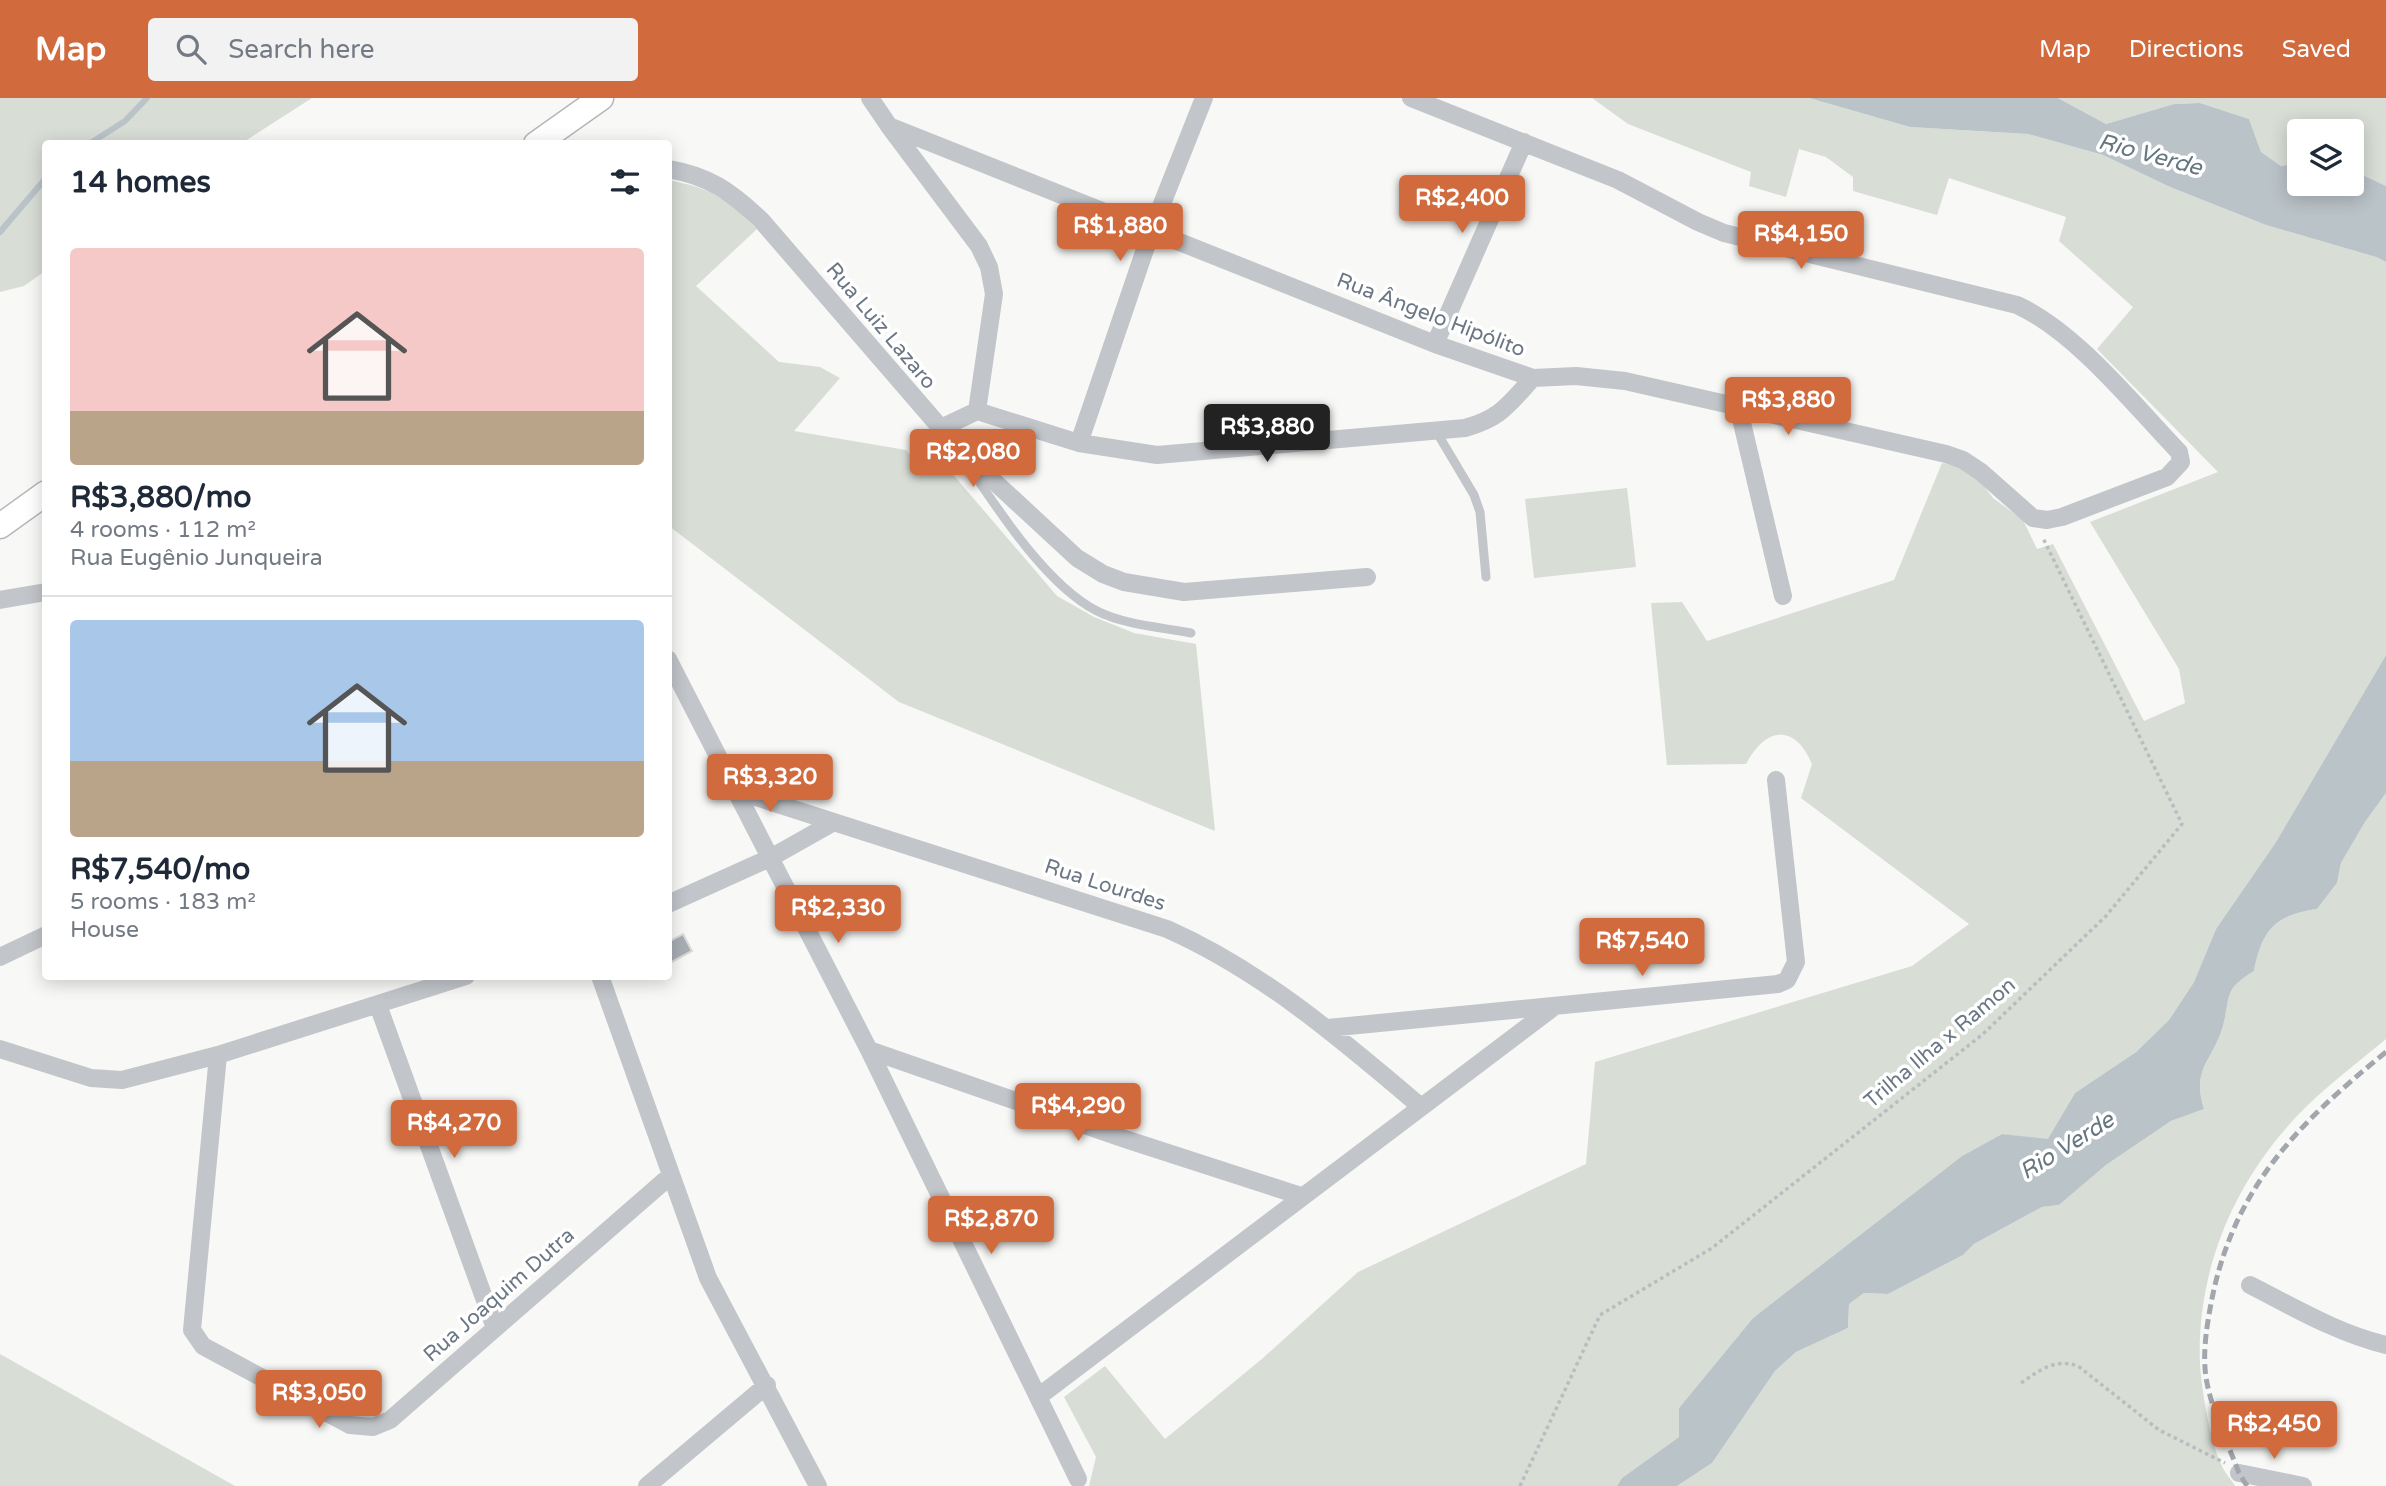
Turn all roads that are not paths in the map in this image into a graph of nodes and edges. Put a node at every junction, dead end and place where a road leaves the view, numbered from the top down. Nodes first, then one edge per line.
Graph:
1 (601, 98) edge
2 (870, 98) edge
3 (1204, 98) edge
4 (1411, 98) edge
5 (889, 126) junction
6 (542, 140) edge
7 (1524, 142) junction
8 (672, 170) edge
9 (1152, 229) junction
10 (1435, 344) junction
11 (1533, 378) junction
12 (1738, 405) junction
13 (977, 411) junction
14 (939, 429) junction
15 (1435, 429) junction
16 (1079, 443) junction
17 (958, 449) junction
18 (42, 496) edge
19 (0, 526) edge
20 (1367, 577) dead end
21 (1486, 577) dead end
22 (42, 593) edge
23 (1783, 596) dead end
24 (0, 600) edge
25 (1191, 633) dead end
26 (672, 667) edge
27 (1776, 780) dead end
28 (734, 790) junction
29 (834, 822) junction
30 (772, 857) junction
31 (672, 902) edge
32 (42, 937) edge
33 (0, 957) edge
34 (454, 980) edge
35 (601, 980) edge
36 (378, 1005) junction
37 (1555, 1006) junction
38 (1328, 1028) junction
39 (0, 1049) edge
40 (869, 1050) junction
41 (218, 1055) junction
42 (1420, 1106) junction
43 (670, 1176) junction
44 (1301, 1196) junction
45 (2250, 1285) dead end
46 (495, 1328) junction
47 (2386, 1345) edge
48 (767, 1385) junction
49 (1038, 1397) junction
50 (2239, 1473) road end
51 (1078, 1479) dead end
52 (647, 1486) edge
53 (818, 1486) edge
54 (2303, 1486) edge

1 - 6 main road
2 - 5 street
3 - 9 street
4 - 7 street
5 - 9 street, Rua Ângelo Hipólito
5 - 13 street
7 - 10 street
7 - 12 street, Rua Ângelo Hipólito
8 - 14 street, Rua Luiz Lazaro
9 - 10 street, Rua Ângelo Hipólito
9 - 16 street
10 - 11 street, Rua Ângelo Hipólito
11 - 12 street, Rua Ângelo Hipólito
11 - 15 street
12 - 23 street
13 - 14 street
13 - 16 street
14 - 17 street, Rua Luiz Lazaro
15 - 16 street
15 - 21 lane
17 - 20 street, Rua Luiz Lazaro
17 - 25 lane
18 - 19 main road
22 - 24 street
26 - 28 street
27 - 37 street
28 - 29 street, Rua Lourdes
28 - 30 street
29 - 30 street
29 - 38 street, Rua Lourdes
30 - 31 street
30 - 40 street
32 - 33 street
34 - 36 street
35 - 43 street
36 - 41 street
36 - 46 street
37 - 38 street
37 - 42 street
38 - 42 street, Rua Lourdes
39 - 41 street
40 - 44 street
40 - 49 street
41 - 46 street, Rua Joaquim Dutra
42 - 44 street
43 - 46 street, Rua Joaquim Dutra
43 - 48 street
44 - 49 street
45 - 47 street
48 - 52 street
48 - 53 street
49 - 51 street
50 - 54 street

